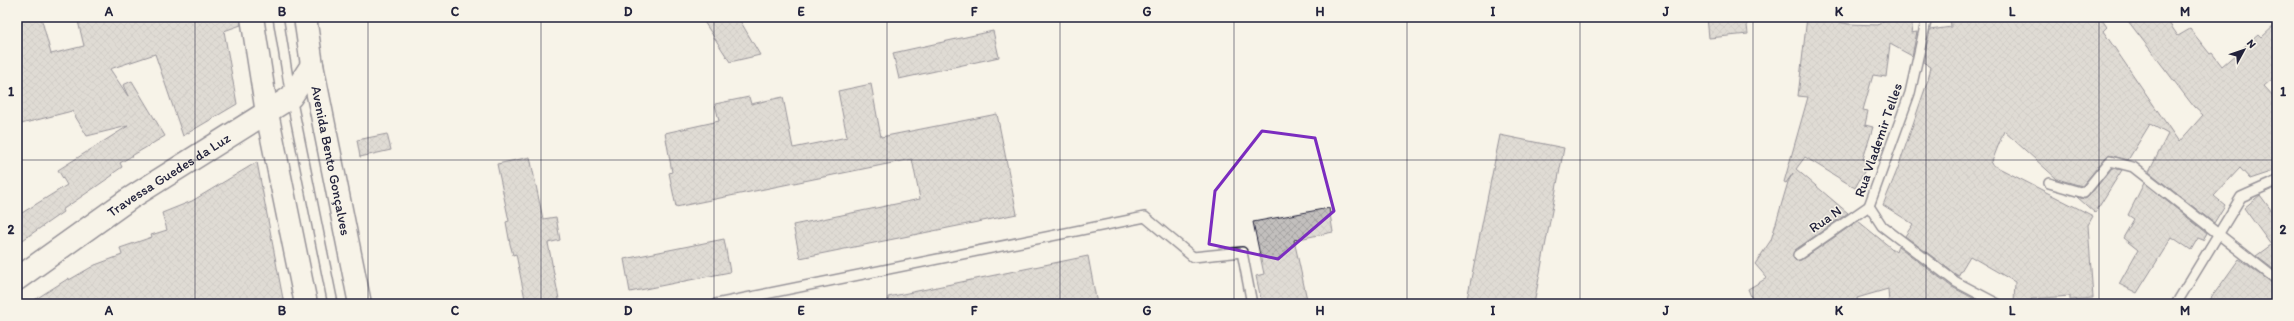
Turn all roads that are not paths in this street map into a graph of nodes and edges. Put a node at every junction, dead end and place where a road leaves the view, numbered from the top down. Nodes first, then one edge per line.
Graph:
1 (252, 17) edge
2 (278, 17) edge
3 (305, 17) edge
4 (1927, 17) edge
5 (312, 65) junction
6 (291, 97) junction
7 (267, 113) junction
8 (2277, 181) edge
9 (2048, 183) dead end
10 (1869, 206) junction
11 (2219, 234) junction
12 (1798, 256) dead end
13 (17, 279) edge
14 (2277, 280) edge
15 (306, 304) edge
16 (333, 304) edge
17 (360, 304) edge
18 (716, 304) edge
19 (1252, 304) edge
20 (1998, 304) edge
21 (2176, 304) edge

1 - 7 main road
2 - 6 lane
3 - 5 main road, Avenida Bento Gonçalves
4 - 10 lane, Rua Vlademir Telles
5 - 6 main road, Travessa Guedes da Luz
5 - 17 main road, Avenida Bento Gonçalves
6 - 7 main road, Travessa Guedes da Luz
6 - 16 lane
7 - 13 main road, Travessa Guedes da Luz
7 - 15 main road
8 - 11 lane
9 - 11 lane
10 - 12 lane, Rua N
10 - 20 lane, Rua Vlademir Telles
11 - 14 lane
11 - 21 lane
18 - 19 lane

